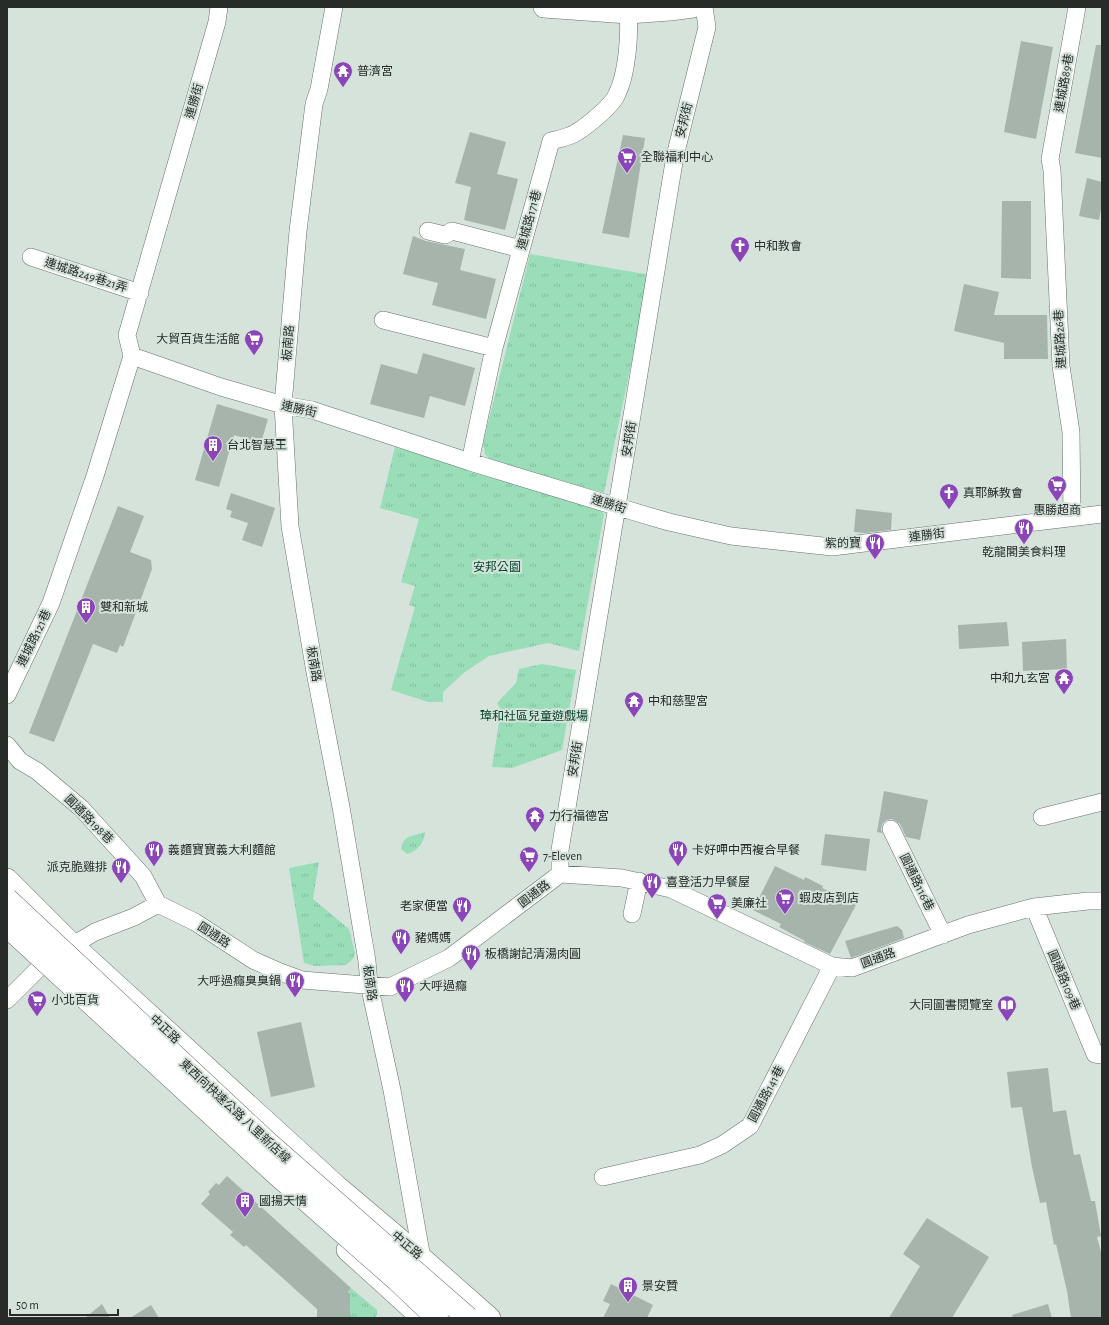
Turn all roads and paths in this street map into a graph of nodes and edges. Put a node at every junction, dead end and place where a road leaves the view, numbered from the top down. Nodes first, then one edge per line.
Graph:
1 (219, 7) edge
2 (334, 7) edge
3 (544, 7) edge
4 (693, 7) edge
5 (704, 7) edge
6 (1077, 7) edge
7 (628, 13) junction
8 (1050, 159) joint
9 (428, 231) dead end
10 (521, 249) junction
11 (31, 257) dead end
12 (140, 293) junction
13 (383, 320) dead end
14 (494, 348) junction
15 (132, 356) junction
16 (282, 405) junction
17 (470, 462) junction
18 (618, 507) junction
19 (1102, 514) edge
20 (1072, 517) junction
21 (7, 695) edge
22 (7, 745) edge
23 (1102, 802) edge
24 (1042, 817) dead end
25 (891, 829) dead end
26 (560, 874) junction
27 (7, 879) edge
28 (639, 881) junction
29 (7, 899) edge
30 (1102, 901) edge
31 (158, 904) junction
32 (1034, 907) junction
33 (632, 914) dead end
34 (7, 917) edge
35 (7, 926) edge
36 (943, 934) junction
37 (7, 939) edge
38 (73, 945) junction
39 (47, 963) junction
40 (832, 966) junction
41 (369, 984) junction
42 (7, 1000) edge
43 (1098, 1055) edge
44 (603, 1177) dead end
45 (422, 1258) junction
46 (422, 1290) junction
47 (423, 1318) edge
48 (437, 1318) edge
49 (452, 1318) edge
50 (468, 1318) edge
51 (490, 1318) edge

1 - 12 street, 連勝街
2 - 16 street, 板南路
3 - 7 main road
4 - 7 main road
5 - 18 street, 安邦街
6 - 8 street, 連城路89巷
7 - 10 street, 連城路171巷
8 - 20 street, 連城路26巷
9 - 10 street
10 - 14 street, 連城路171巷
11 - 12 street, 連城路249巷21弄
12 - 15 street, 連勝街
13 - 14 street
14 - 17 street, 連城路171巷
15 - 16 street, 連勝街
15 - 21 street, 連城路121巷
16 - 17 street, 連勝街
16 - 41 street, 板南路
17 - 18 street, 連勝街
18 - 20 street, 連勝街
18 - 26 street, 安邦街
19 - 20 street, 連勝街
22 - 31 street, 圓通路198巷
23 - 24 street
25 - 36 street, 圓通路116巷
26 - 28 street, 圓通路
26 - 41 street, 圓通路
27 - 38 main road, 中正路
28 - 33 street
28 - 40 street, 圓通路
29 - 50 highway, 東西向快速公路 八里新店線, bridge
30 - 32 street, 圓通路
31 - 38 street
31 - 41 street, 圓通路
32 - 36 street, 圓通路
32 - 43 street, 圓通路109巷
34 - 39 main road, 中正路
35 - 48 highway, 東西向快速公路 八里新店線, bridge
36 - 40 street, 圓通路
37 - 39 main road, 中正路
38 - 39 street
38 - 45 main road, 中正路
39 - 42 street
39 - 46 main road, 中正路
39 - 47 main road, 中正路
40 - 44 street, 圓通路141巷
41 - 45 street, 板南路
45 - 46 street, 板南路
45 - 51 main road, 中正路
46 - 47 street, 板南路
46 - 49 main road, 中正路

